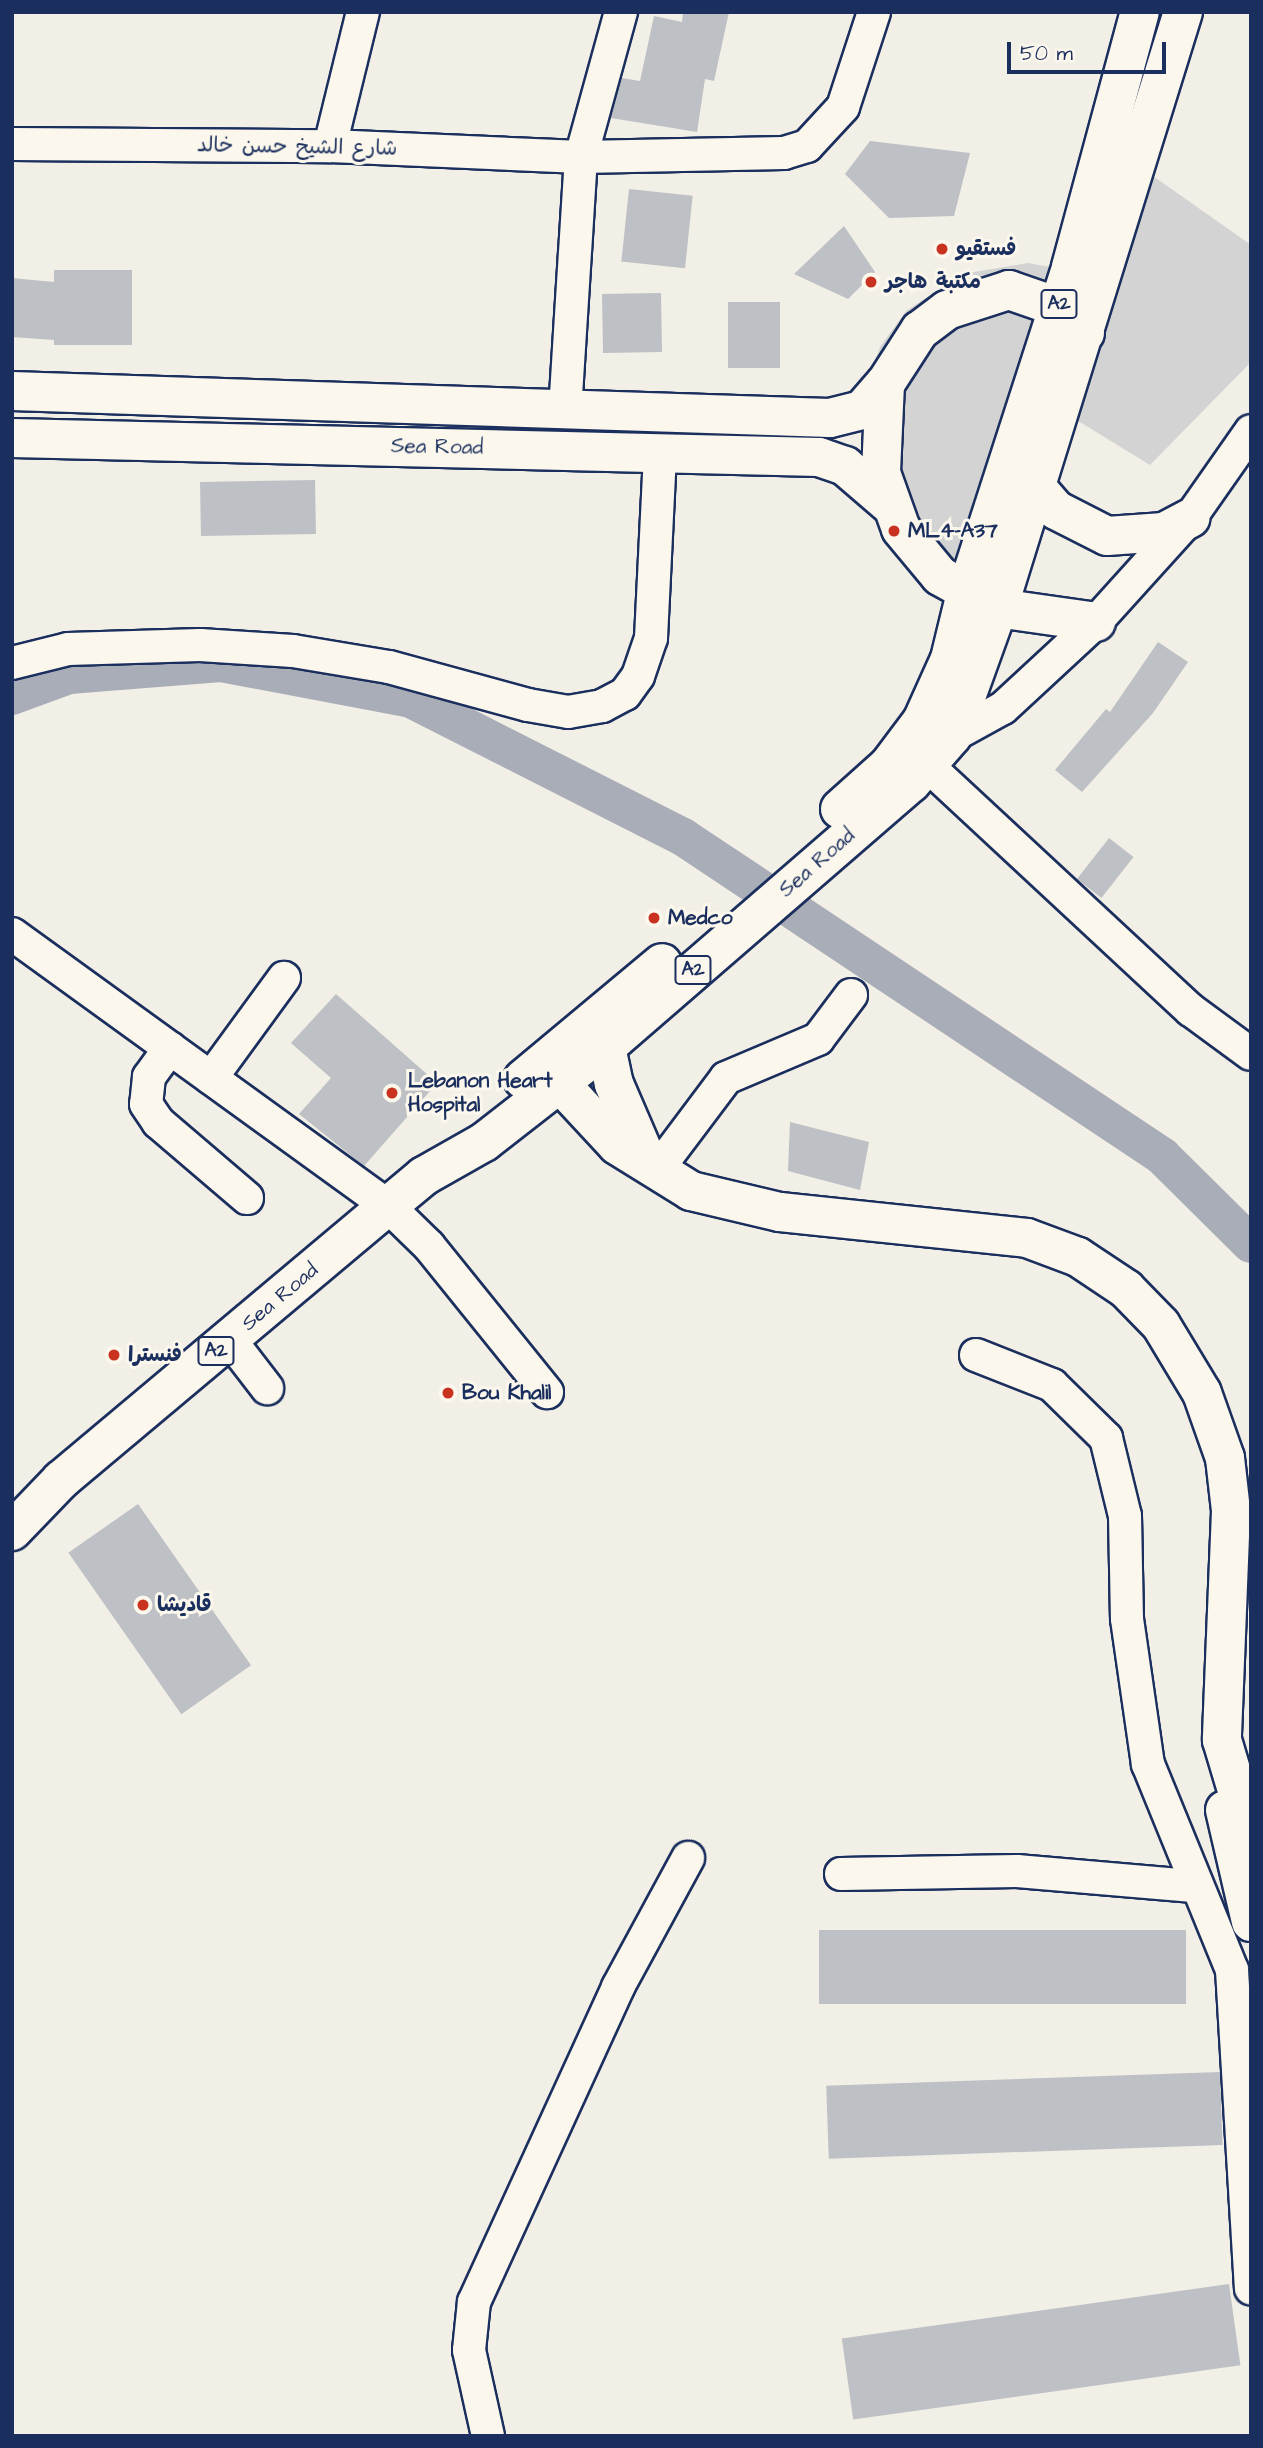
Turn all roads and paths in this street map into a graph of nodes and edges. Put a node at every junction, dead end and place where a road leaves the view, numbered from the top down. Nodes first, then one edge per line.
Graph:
1 (363, 12) edge
2 (621, 12) edge
3 (874, 12) edge
4 (1139, 17) edge
5 (1179, 24) edge
6 (12, 144) edge
7 (330, 146) junction
8 (581, 157) junction
9 (1085, 216) junction
10 (1009, 290) junction
11 (1071, 320) junction
12 (884, 384) junction
13 (12, 391) edge
14 (565, 411) junction
15 (1251, 431) edge
16 (12, 438) edge
17 (660, 453) junction
18 (1037, 488) junction
19 (888, 503) junction
20 (1190, 518) junction
21 (987, 583) junction
22 (1096, 622) junction
23 (12, 663) edge
24 (952, 736) junction
25 (928, 766) junction
26 (758, 897) junction
27 (12, 934) edge
28 (284, 978) dead end
29 (851, 995) dead end
30 (635, 1020) junction
31 (606, 1047) junction
32 (170, 1048) junction
33 (1251, 1054) edge
34 (551, 1074) junction
35 (211, 1077) junction
36 (621, 1101) junction
37 (508, 1124) junction
38 (640, 1159) junction
39 (424, 1176) junction
40 (247, 1199) dead end
41 (387, 1206) junction
42 (230, 1340) junction
43 (976, 1355) dead end
44 (267, 1388) dead end
45 (547, 1392) dead end
46 (12, 1531) edge
47 (1238, 1763) edge
48 (1251, 1837) edge
49 (688, 1858) dead end
50 (841, 1874) dead end
51 (1193, 1886) junction
52 (1251, 1922) edge
53 (1251, 2288) edge
54 (488, 2436) edge

1 - 7 street
2 - 8 street
3 - 8 street, شارع الشيخ حسن خالد
4 - 5 main road, A2
4 - 9 main road, A2
5 - 11 main road, A2
6 - 7 street, شارع الشيخ حسن خالد
7 - 8 street, شارع الشيخ حسن خالد
8 - 14 street
9 - 10 main road
9 - 11 main road, A2
10 - 11 main road, A2
10 - 12 main road, Sea Road / A2
11 - 18 main road, Sea Road / A2
11 - 21 main road, A2
12 - 14 main road, Sea Road
12 - 19 main road, Sea Road
13 - 14 main road, Sea Road
15 - 20 street
16 - 17 main road, Sea Road
17 - 19 main road, Sea Road
17 - 23 street
18 - 20 main road
18 - 21 main road, Sea Road / A2
19 - 21 main road, Sea Road
20 - 22 street
21 - 22 main road
21 - 24 main road, Sea Road / A2
21 - 26 main road, Sea Road / A2
22 - 24 street
24 - 25 main road, Sea Road / A2
25 - 26 main road, Sea Road / A2
25 - 33 street
26 - 30 main road, Sea Road / A2
26 - 34 main road, Sea Road / A2
27 - 32 street
28 - 35 street
29 - 38 street
30 - 31 main road, Sea Road / A2
30 - 36 main road
31 - 34 main road, Sea Road / A2
31 - 36 main road
32 - 35 street
32 - 40 street
34 - 37 main road, Sea Road / A2
34 - 38 main road
34 - 39 main road, Sea Road / A2
35 - 41 street
36 - 38 main road
37 - 38 main road
37 - 39 main road, Sea Road / A2
38 - 47 main road
39 - 41 main road, Sea Road / A2
41 - 42 main road, Sea Road / A2
41 - 45 street
42 - 44 street
42 - 46 main road, Sea Road / A2
43 - 51 street
47 - 48 main road
47 - 52 main road
49 - 54 street
50 - 51 street
51 - 53 street

